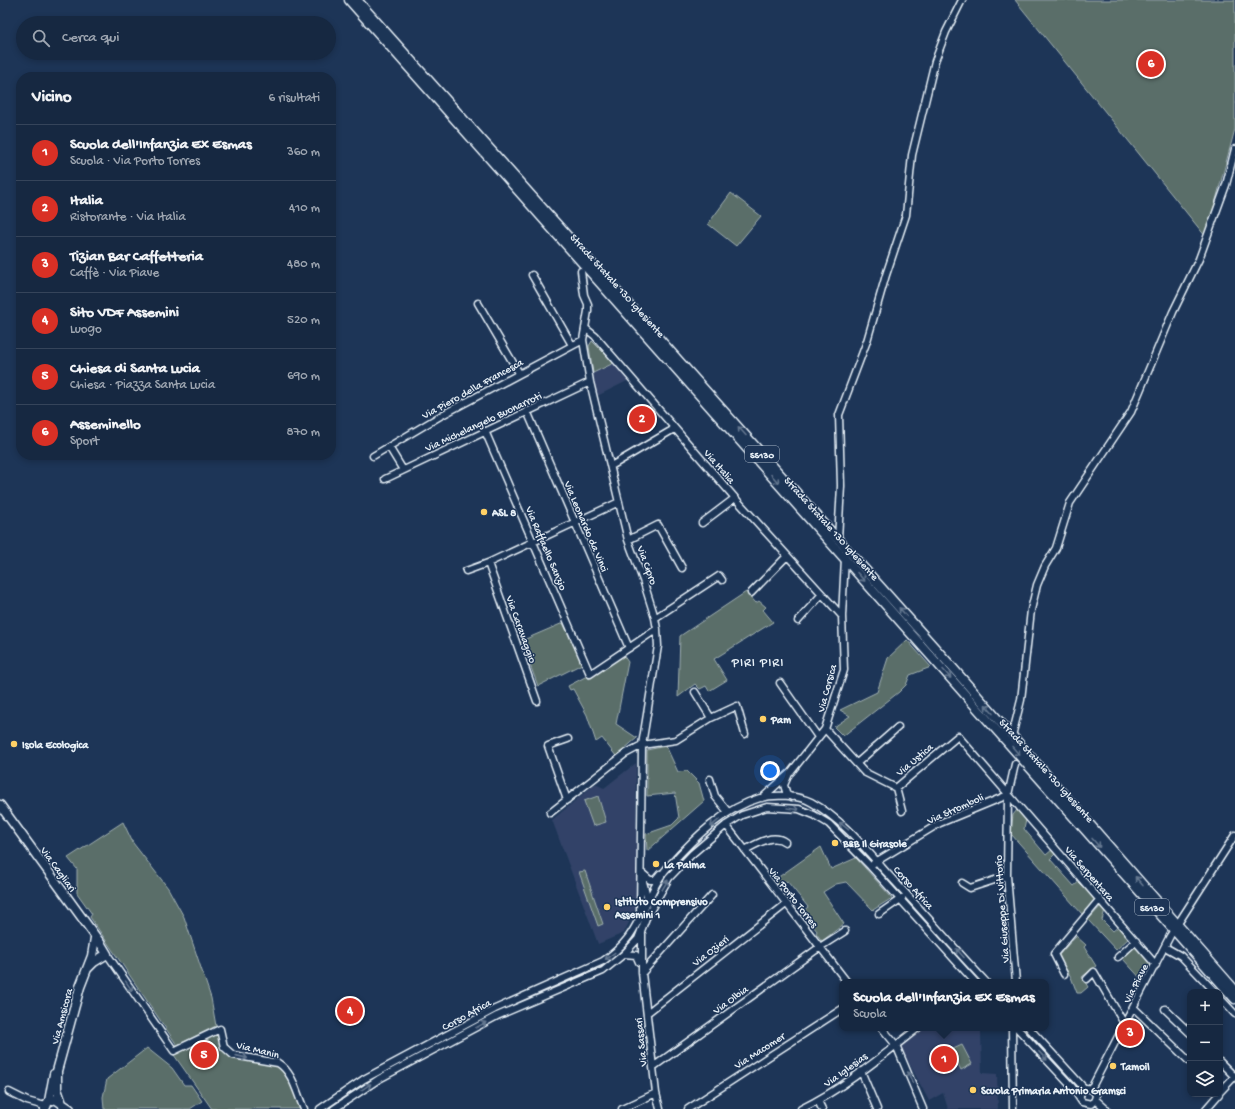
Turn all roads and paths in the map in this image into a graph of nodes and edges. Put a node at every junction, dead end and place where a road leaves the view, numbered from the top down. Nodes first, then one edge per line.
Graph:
1 (349, 0) edge
2 (357, 0) edge
3 (962, 0) edge
4 (1235, 148) edge
5 (581, 271) dead end
6 (532, 275) dead end
7 (478, 303) dead end
8 (585, 328) junction
9 (583, 340) junction
10 (572, 345) junction
11 (520, 373) junction
12 (590, 382) junction
13 (527, 411) junction
14 (674, 429) junction
15 (485, 431) junction
16 (389, 446) junction
17 (373, 456) dead end
18 (611, 466) junction
19 (403, 470) junction
20 (385, 479) dead end
21 (735, 498) junction
22 (619, 502) junction
23 (702, 522) dead end
24 (575, 523) junction
25 (838, 539) junction
26 (628, 540) junction
27 (534, 542) junction
28 (787, 556) junction
29 (845, 558) junction
30 (488, 563) junction
31 (682, 568) dead end
32 (466, 572) dead end
33 (722, 580) dead end
34 (751, 593) dead end
35 (822, 594) junction
36 (842, 616) junction
37 (655, 618) junction
38 (798, 621) dead end
39 (657, 629) junction
40 (629, 648) junction
41 (780, 683) dead end
42 (695, 692) dead end
43 (537, 701) dead end
44 (711, 718) junction
45 (898, 726) dead end
46 (825, 729) junction
47 (745, 734) dead end
48 (1012, 736) junction
49 (818, 737) junction
50 (568, 739) dead end
51 (642, 744) junction
52 (857, 763) junction
53 (1015, 764) dead end
54 (791, 772) junction
55 (710, 779) dead end
56 (784, 785) junction
57 (896, 788) junction
58 (1008, 795) junction
59 (778, 797) junction
60 (793, 797) junction
61 (762, 798) junction
62 (567, 800) junction
63 (0, 805) edge
64 (769, 807) junction
65 (902, 811) dead end
66 (728, 812) junction
67 (550, 813) dead end
68 (726, 825) junction
69 (1235, 836) edge
70 (785, 842) dead end
71 (745, 850) junction
72 (877, 862) junction
73 (870, 866) junction
74 (668, 867) junction
75 (640, 871) junction
76 (1007, 876) junction
77 (962, 883) dead end
78 (907, 894) junction
79 (712, 895) dead end
80 (648, 898) junction
81 (900, 899) junction
82 (1100, 900) junction
83 (786, 904) junction
84 (879, 914) dead end
85 (638, 918) junction
86 (646, 918) junction
87 (1176, 928) junction
88 (642, 931) junction
89 (845, 931) dead end
90 (95, 938) junction
91 (1136, 941) junction
92 (624, 942) junction
93 (636, 942) junction
94 (820, 947) junction
95 (1165, 947) junction
96 (107, 954) junction
97 (624, 954) junction
98 (1118, 957) dead end
99 (639, 962) junction
100 (1156, 965) junction
101 (88, 968) junction
102 (642, 973) junction
103 (1064, 974) dead end
104 (845, 979) edge
105 (978, 979) edge
106 (978, 979) edge
107 (1016, 979) edge
108 (1087, 979) dead end
109 (1212, 989) edge
110 (1235, 990) edge
111 (1235, 999) edge
112 (1223, 1001) edge
113 (1134, 1008) junction
114 (1165, 1009) dead end
115 (839, 1011) edge
116 (647, 1013) junction
117 (1235, 1014) edge
118 (1125, 1025) junction
119 (1187, 1030) edge
120 (884, 1031) edge
121 (914, 1031) edge
122 (1012, 1031) edge
123 (1020, 1031) edge
124 (1032, 1031) edge
125 (896, 1045) junction
126 (1189, 1061) edge
127 (1223, 1065) edge
128 (652, 1067) junction
129 (57, 1071) junction
130 (861, 1071) junction
131 (1235, 1076) edge
132 (1090, 1088) junction
133 (1223, 1089) edge
134 (9, 1092) dead end
135 (656, 1093) junction
136 (1216, 1097) edge
137 (1095, 1099) junction
138 (818, 1101) junction
139 (1083, 1103) edge
140 (46, 1105) edge
141 (63, 1106) edge
142 (70, 1109) edge
143 (304, 1109) edge
144 (320, 1109) edge
145 (334, 1109) edge
146 (622, 1109) edge
147 (660, 1109) edge
148 (688, 1109) edge
149 (801, 1109) edge
150 (822, 1109) edge
151 (877, 1109) edge
152 (923, 1109) edge
153 (1013, 1109) edge
154 (1096, 1109) edge
155 (1106, 1109) edge
156 (1206, 1109) edge

1 -> 29 main road, Strada Statale 130 Iglesiente / SS130
25 -> 2 main road, Strada Statale 130 Iglesiente / SS130
3 - 25 street
4 - 48 street
5 - 8 street, Via Cipro
6 - 10 street
7 - 11 street
8 - 9 street, Via Cipro
8 - 14 street, Via Italia
9 - 10 street, Via Piero della Francesca
9 - 12 street, Via Cipro
10 - 11 street, Via Piero della Francesca
11 - 16 street, Via Piero della Francesca
12 - 13 street, Via Michelangelo Buonarroti
12 - 18 street, Via Cipro
13 - 15 street, Via Michelangelo Buonarroti
13 - 24 street, Via Leonardo da Vinci
14 - 18 street
14 - 21 street, Via Italia
15 - 19 street, Via Michelangelo Buonarroti
15 - 27 street, Via Raffaello Sanzio
16 - 17 street, Via Piero della Francesca
16 - 19 street
18 - 22 street, Via Cipro
19 - 20 street, Via Michelangelo Buonarroti
21 - 23 street
21 - 28 street, Via Italia
22 - 24 street
22 - 26 street, Via Cipro
24 - 27 street
24 - 40 street, Via Leonardo da Vinci
48 -> 25 main road, Strada Statale 130 Iglesiente / SS130
26 - 31 street
26 - 37 street, Via Cipro
27 - 30 street
27 - 40 street, Via Raffaello Sanzio
28 - 34 street
28 - 35 street, Via Italia
29 - 36 street, Via Corsica
29 -> 87 main road, Strada Statale 130 Iglesiente / SS130
30 - 32 street
30 - 43 street, Via Caravaggio
33 - 37 street
35 - 36 street, Via Italia
35 - 38 street
36 - 46 street, Via Corsica
37 - 39 street, Via Cipro
39 - 40 street
39 - 51 street, Via Cipro
41 - 49 street
42 - 44 street
44 - 47 street
44 - 51 street
45 - 52 street
46 - 49 street, Via Corsica
46 - 52 street, Via Ustica
87 -> 48 main road, Strada Statale 130 Iglesiente / SS130
49 - 54 street, Via Corsica
50 - 62 street
51 - 62 street
51 - 75 street, Via Cipro
52 - 57 street, Via Ustica
53 - 58 street, Via Giuseppe Di Vittorio
54 - 56 street
54 - 61 street, Via Corsica
55 - 66 street
56 - 59 street
56 - 60 street
57 - 58 street, Via Ustica
57 - 65 street
58 - 72 street, Via Stromboli
58 - 76 street, Via Giuseppe Di Vittorio
58 - 82 street, Via Serpentara
59 - 60 street, Corso Africa
59 - 61 street, Corso Africa
59 - 64 street
72 -> 60 street, Corso Africa
61 - 66 street, Corso Africa
62 - 67 street
63 - 90 main road, Via Cagliari
64 - 68 street, Corso Africa
64 -> 73 street, Corso Africa
66 -> 74 street, Corso Africa
68 - 71 street, Via Porto Torres
86 -> 68 street, Corso Africa
69 - 87 street, Via Piave
70 - 71 street
71 - 83 street, Via Porto Torres
72 - 73 street, Via Stromboli
72 - 78 street, Corso Africa
73 - 81 street, Corso Africa
74 - 75 street
74 - 80 street, Corso Africa
75 - 80 street, Via Cipro
75 - 85 street, Via Cipro
76 - 77 street
76 - 107 street, Via Giuseppe Di Vittorio
78 - 81 street
105 -> 78 street, Corso Africa
79 - 102 street
80 - 85 street, Corso Africa
80 - 86 street
81 - 84 street
81 - 106 street, Corso Africa
82 - 91 street, Via Serpentara
82 - 103 street
83 - 94 street, Via Porto Torres
83 - 116 street, Via Ozieri
85 - 92 street, Corso Africa
85 - 93 street, Via Sassari
86 - 88 street, Corso Africa
87 - 95 street, Via Piave
87 - 110 main road, Strada Statale 130 Iglesiente / SS130
87 - 111 main road, Strada Statale 130 Iglesiente / SS130
88 - 93 street, Corso Africa
88 - 102 street, Via Sassari
89 - 94 street, Via Olbia
90 - 96 main road, Via Cagliari
90 - 101 main road, Via Amsicora
91 - 98 street
91 - 100 street, Via Serpentara
92 - 93 street
92 -> 144 street, Corso Africa
93 - 97 street, Corso Africa
93 - 99 street, Via Sassari
94 - 104 street, Via Porto Torres
94 - 128 street, Via Olbia
95 - 100 street, Via Piave
95 - 109 street
96 - 101 main road, Via Amsicora
96 -> 143 street, Via Manin
97 - 99 street
145 -> 97 street, Corso Africa
99 - 102 street, Via Sassari
100 - 113 street, Via Piave
101 - 129 main road, Via Amsicora
102 - 116 street, Via Sassari
108 - 118 street
112 - 117 street
113 - 118 street, Via Piave
113 - 126 street
114 - 119 street
115 - 148 street, Via Macomer
116 - 128 street, Via Sassari
118 - 132 street, Via Piave
120 - 125 street
121 - 125 street, Via Iglesias
122 - 153 street
123 -> 139 street
124 - 132 street
125 - 130 street, Via Iglesias
152 -> 125 street
127 - 131 street
128 - 135 street, Via Sassari
129 - 140 main road, Via Amsicora
129 - 141 main road, Via Amsicora
130 - 138 street, Via Iglesias
130 - 151 street
131 - 133 street
132 - 137 street
132 - 139 street
134 - 140 street
135 - 146 street
135 - 147 street, Via Sassari
136 - 156 street
137 - 139 street
137 - 155 street
138 - 149 street, Via Iglesias
138 - 150 street
139 - 154 street
140 - 141 main road
141 - 142 main road

